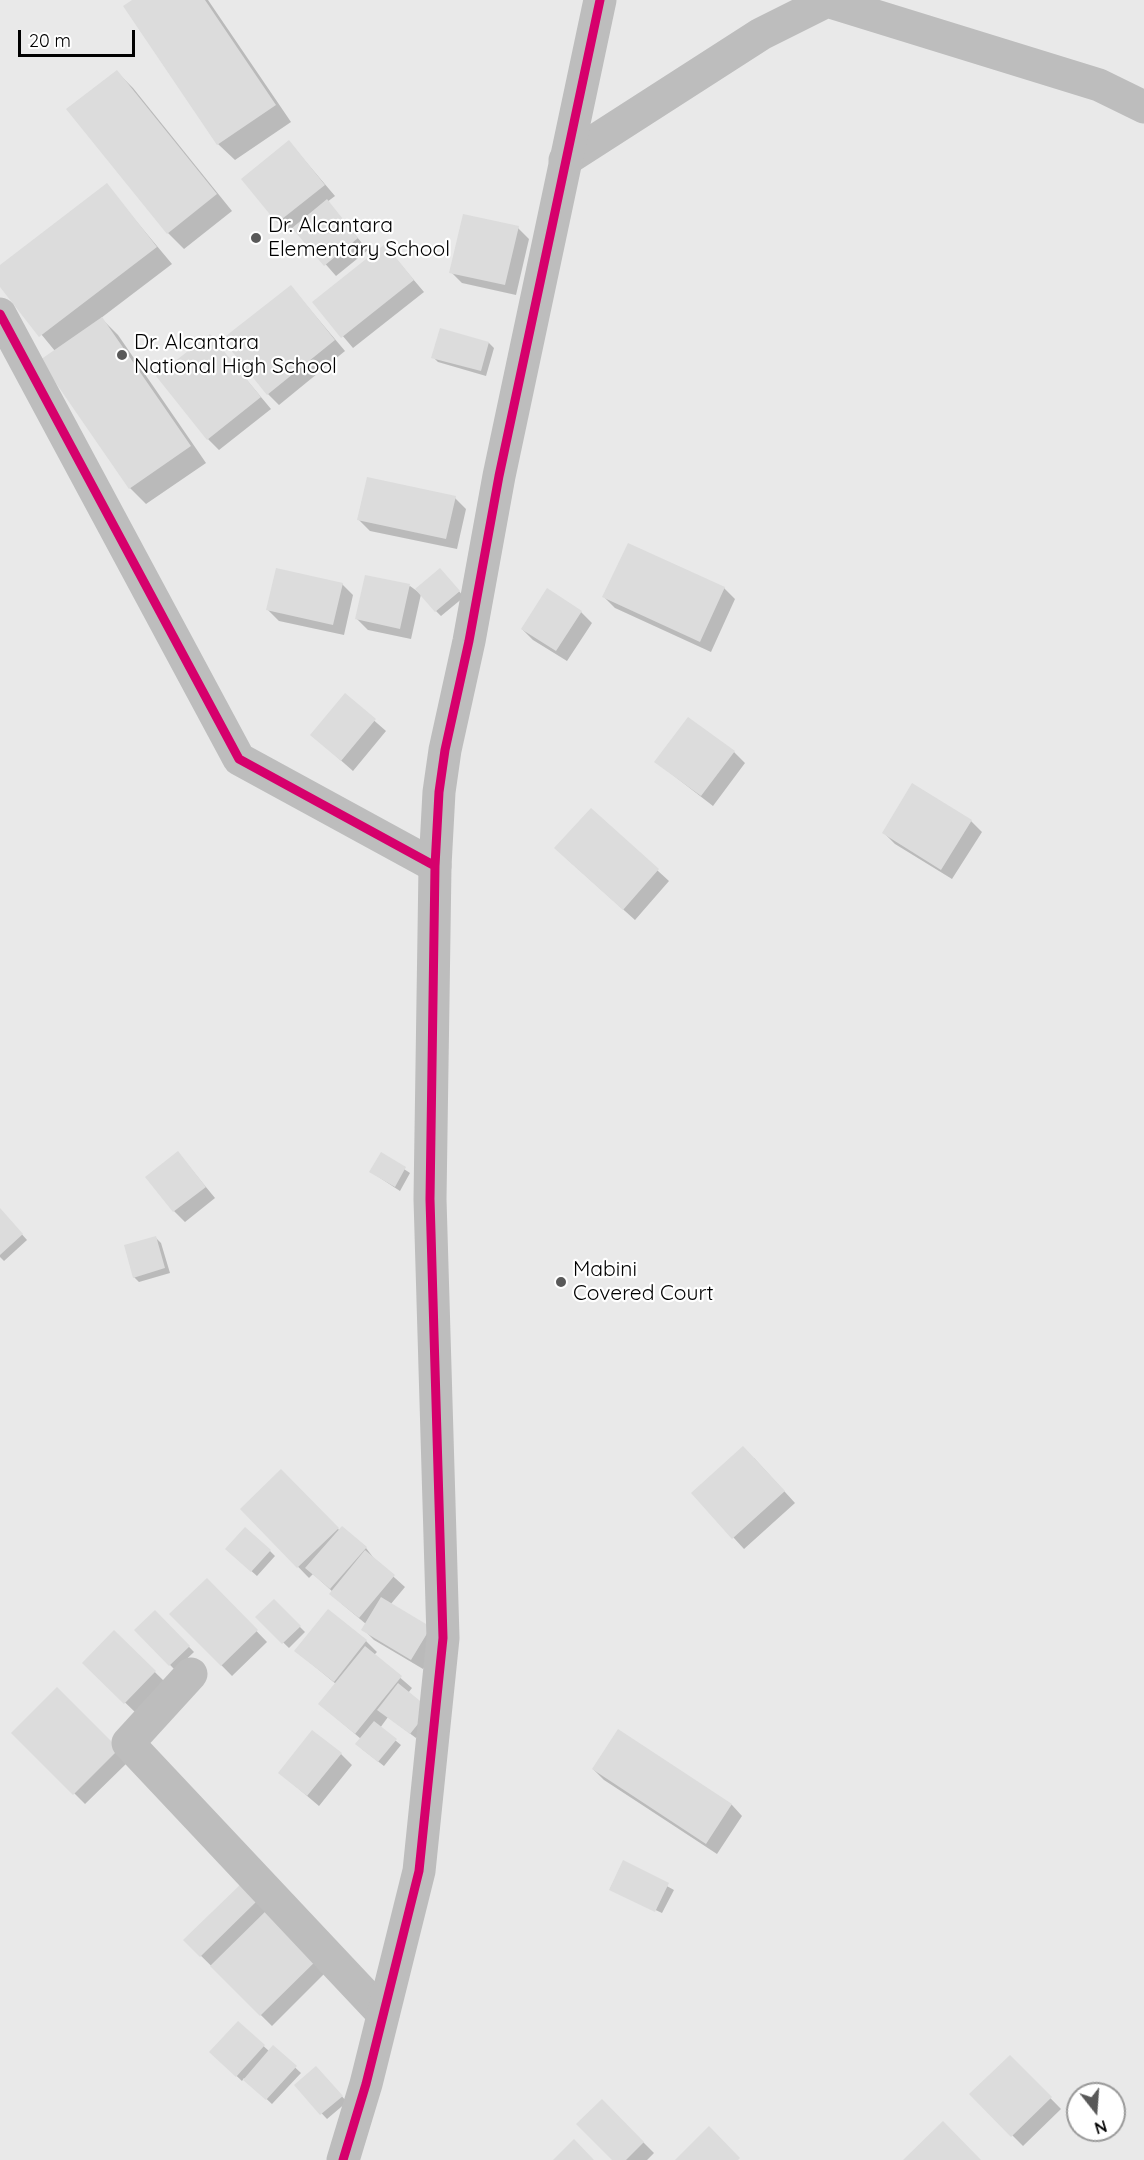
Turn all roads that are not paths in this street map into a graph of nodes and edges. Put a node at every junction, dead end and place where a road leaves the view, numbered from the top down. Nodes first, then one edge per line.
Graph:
1 (600, 0) edge
2 (1144, 107) edge
3 (566, 160) junction
4 (0, 314) edge
5 (435, 866) junction
6 (191, 1674) dead end
7 (384, 2014) junction
8 (343, 2160) edge

1 - 3 street
2 - 3 street
3 - 5 street
4 - 5 street
5 - 7 street
6 - 7 street
7 - 8 street

